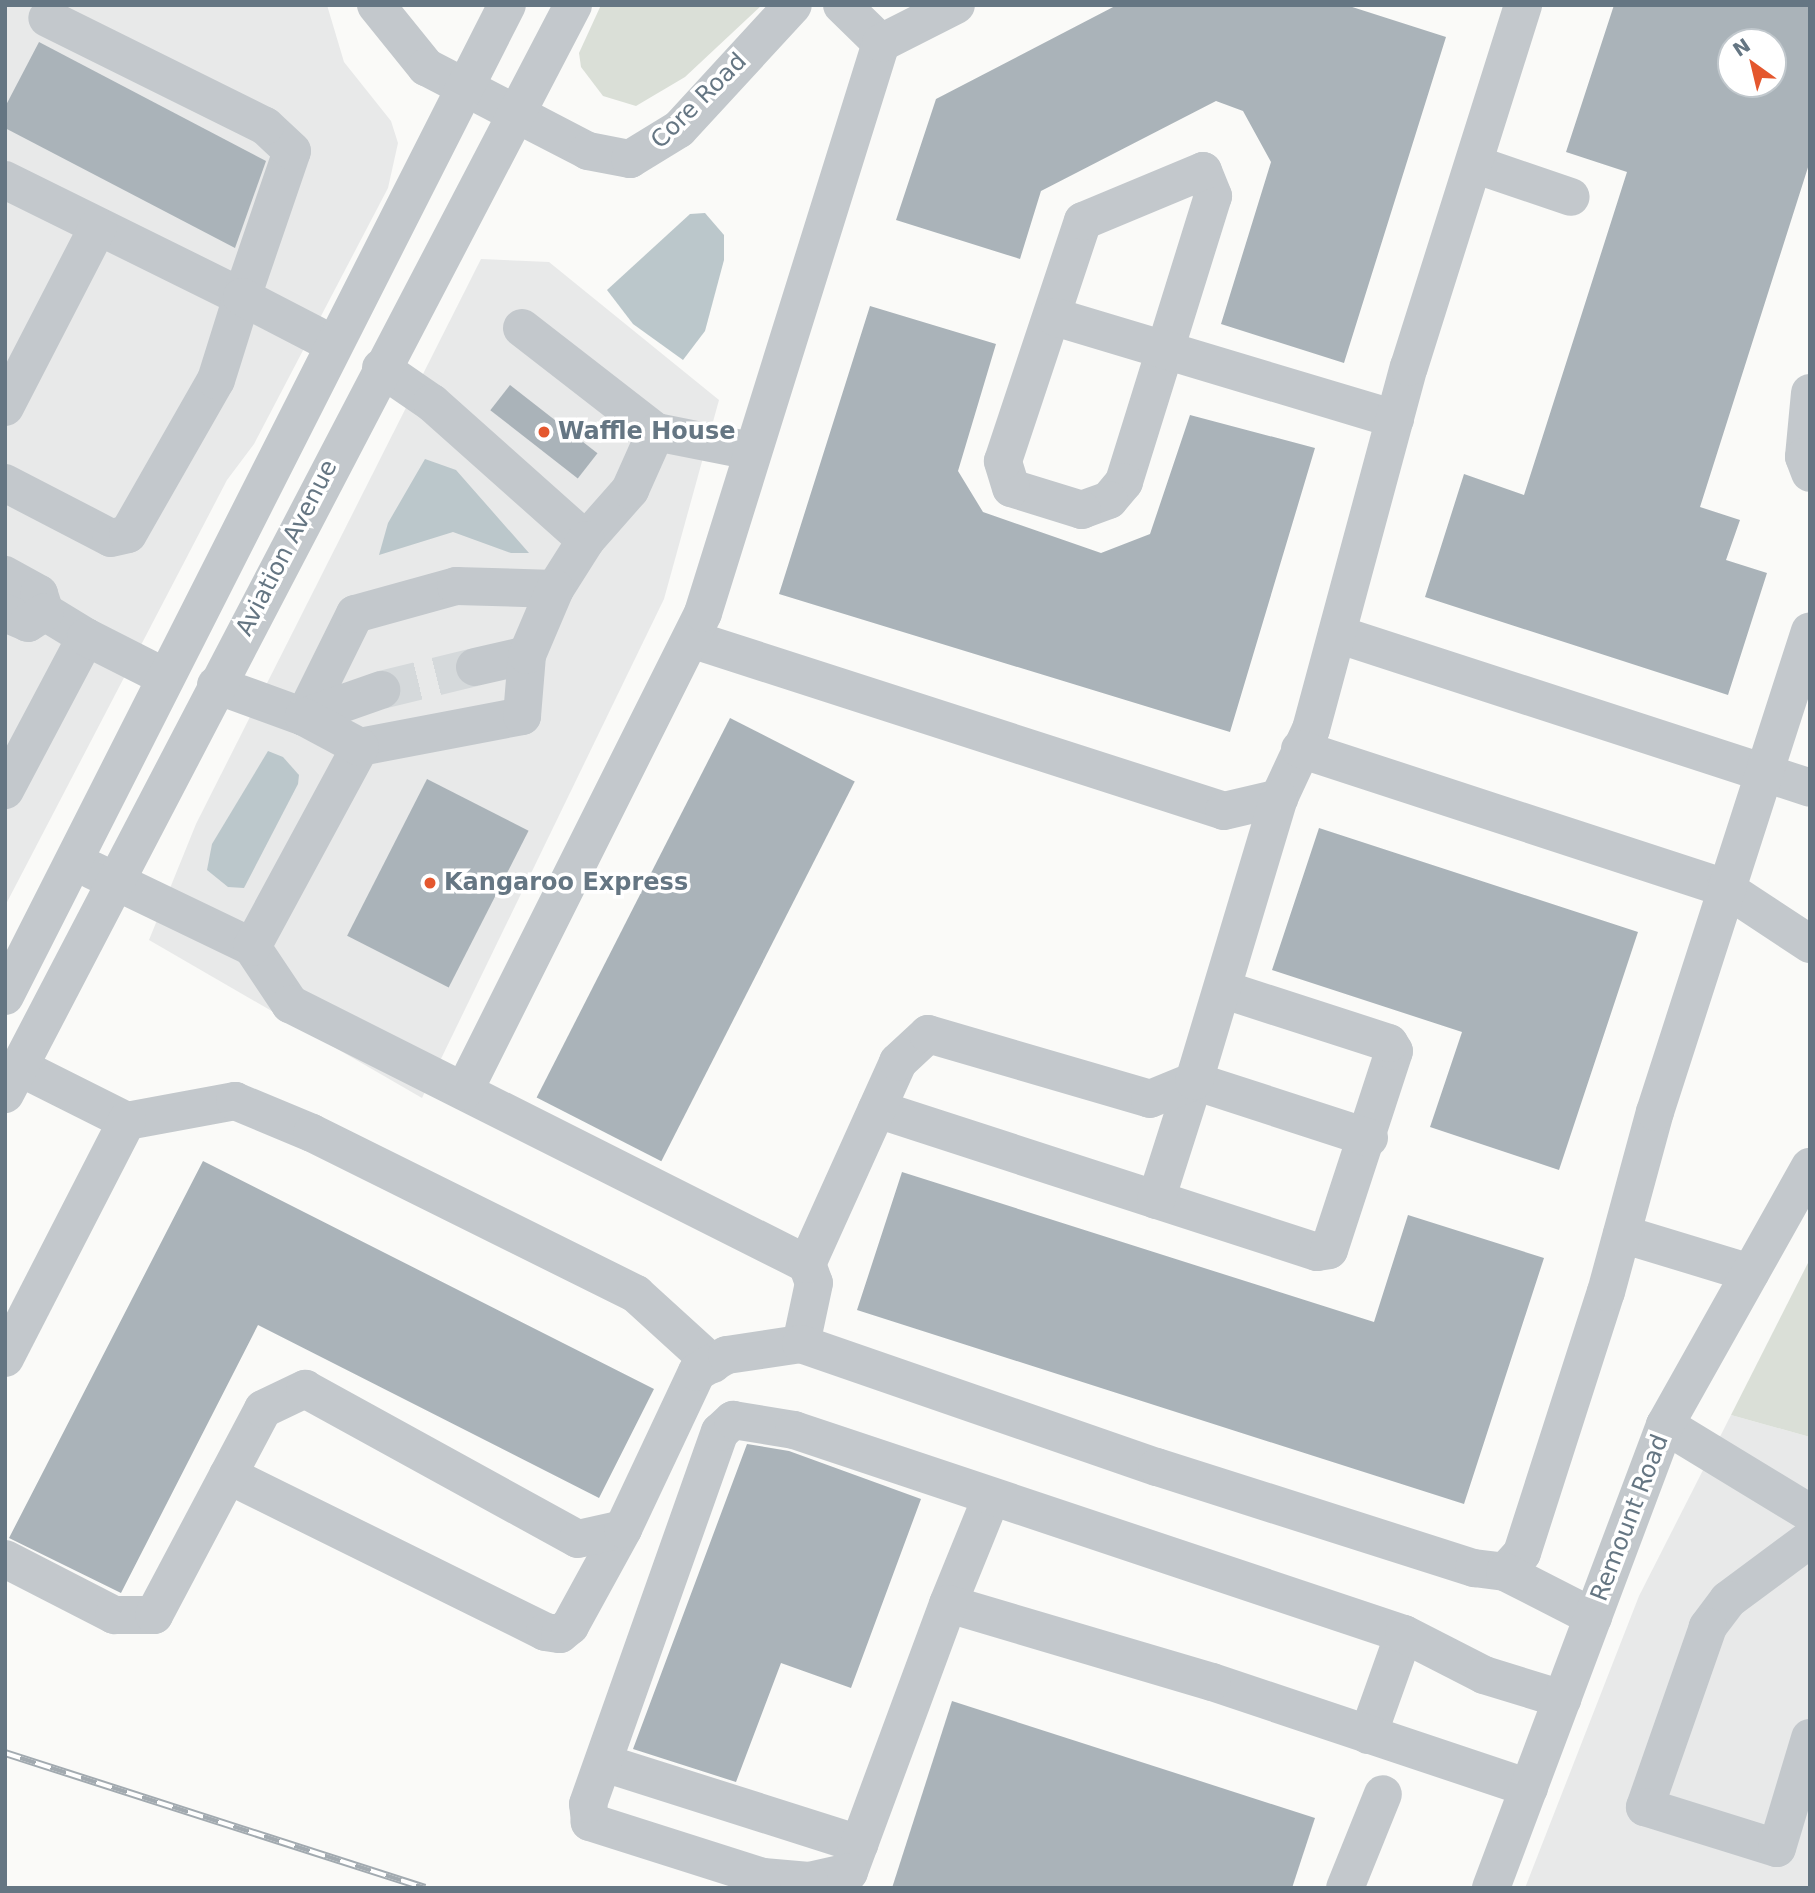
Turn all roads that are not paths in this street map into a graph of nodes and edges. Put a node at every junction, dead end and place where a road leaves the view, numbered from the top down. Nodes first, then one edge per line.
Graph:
1 (376, 5) edge
2 (508, 5) edge
3 (573, 5) edge
4 (793, 5) edge
5 (842, 5) edge
6 (956, 5) edge
7 (1523, 5) edge
8 (47, 19) dead end
9 (881, 43) junction
10 (463, 90) junction
11 (513, 116) junction
12 (1474, 164) junction
13 (5, 180) edge
14 (1570, 197) dead end
15 (98, 227) junction
16 (242, 297) junction
17 (1055, 317) junction
18 (522, 328) dead end
19 (333, 344) junction
20 (1169, 351) junction
21 (381, 368) junction
22 (1809, 403) edge
23 (5, 408) edge
24 (1395, 419) junction
25 (656, 432) junction
26 (752, 451) junction
27 (1810, 473) edge
28 (5, 482) edge
29 (586, 540) junction
30 (5, 575) edge
31 (555, 589) junction
32 (45, 612) junction
33 (5, 613) edge
34 (1810, 631) edge
35 (1337, 634) junction
36 (86, 637) junction
37 (691, 639) junction
38 (527, 655) junction
39 (475, 667) tunnel mouth
40 (163, 676) junction
41 (216, 685) junction
42 (381, 690) tunnel mouth
43 (304, 717) junction
44 (360, 747) junction
45 (1300, 749) junction
46 (1763, 772) junction
47 (1810, 788) edge
48 (5, 790) edge
49 (1279, 798) junction
50 (73, 857) junction
51 (113, 884) junction
52 (1725, 888) junction
53 (1810, 944) edge
54 (251, 947) junction
55 (1226, 990) junction
56 (5, 996) edge
57 (12, 1080) edge
58 (1194, 1082) junction
59 (464, 1091) junction
60 (877, 1109) junction
61 (127, 1121) junction
62 (1369, 1138) junction
63 (1810, 1167) edge
64 (1156, 1200) junction
65 (1622, 1234) junction
66 (807, 1264) junction
67 (1750, 1272) junction
68 (801, 1344) junction
69 (5, 1357) edge
70 (712, 1364) junction
71 (1665, 1424) junction
72 (229, 1475) junction
73 (991, 1498) junction
74 (1810, 1513) edge
75 (623, 1529) junction
76 (1810, 1539) edge
77 (5, 1559) edge
78 (1505, 1572) junction
79 (948, 1604) junction
80 (1593, 1617) junction
81 (1404, 1634) junction
82 (1562, 1699) junction
83 (1368, 1735) junction
84 (1810, 1738) edge
85 (604, 1763) junction
86 (1529, 1787) junction
87 (1383, 1794) dead end
88 (859, 1844) junction
89 (1345, 1888) edge
90 (1491, 1888) edge

1 - 10 street, Core Road
2 - 10 street
3 - 11 street, Aviation Avenue
4 - 11 street, Core Road
5 - 9 street
6 - 9 street
7 - 12 street
8 - 16 street
9 - 26 street
10 - 11 street, Core Road
10 - 19 street
11 - 21 street, Aviation Avenue
12 - 14 street
12 - 24 street
13 - 15 street
15 - 16 street
15 - 23 street
16 - 19 street
16 - 28 street
17 - 20 street
17 - 20 street
17 - 20 street
18 - 25 street
19 - 40 street
20 - 24 street
21 - 29 street
21 - 41 street, Aviation Avenue
22 - 27 street
24 - 35 street
25 - 26 street
25 - 29 street
26 - 37 street
29 - 31 street
30 - 32 street
31 - 38 street
31 - 43 street
32 - 33 street
32 - 36 street
34 - 46 street
35 - 45 street
35 - 46 street
36 - 40 street
36 - 48 street
37 - 49 street
37 - 59 street
38 - 39 street
38 - 44 street
40 - 50 street
41 - 43 street
41 - 51 street, Aviation Avenue
42 - 43 street
43 - 44 street
44 - 54 street
45 - 49 street
45 - 52 street
46 - 47 street
46 - 52 street
49 - 55 street
50 - 51 street
50 - 56 street
51 - 54 street
51 - 57 street, Aviation Avenue
52 - 53 street
52 - 65 street
54 - 59 street
55 - 58 street
55 - 62 street
57 - 61 street
58 - 60 street
58 - 62 street
58 - 64 street
59 - 66 street
60 - 64 street
60 - 66 street
61 - 69 street
61 - 70 street
62 - 64 street
63 - 67 street, Remount Road
65 - 67 street
65 - 78 street
66 - 68 street
67 - 71 street, Remount Road
68 - 70 street
68 - 78 street
70 - 75 street
71 - 74 street
71 - 80 street, Remount Road
72 - 75 street
72 - 75 street
72 - 77 street
73 - 79 street
73 - 81 street
73 - 85 street
76 - 84 street
78 - 80 street
79 - 83 street
79 - 88 street
80 - 82 street, Remount Road
81 - 82 street
81 - 83 street
82 - 86 street, Remount Road
83 - 86 street
85 - 88 street
85 - 88 street
86 - 90 street, Remount Road
87 - 89 street

